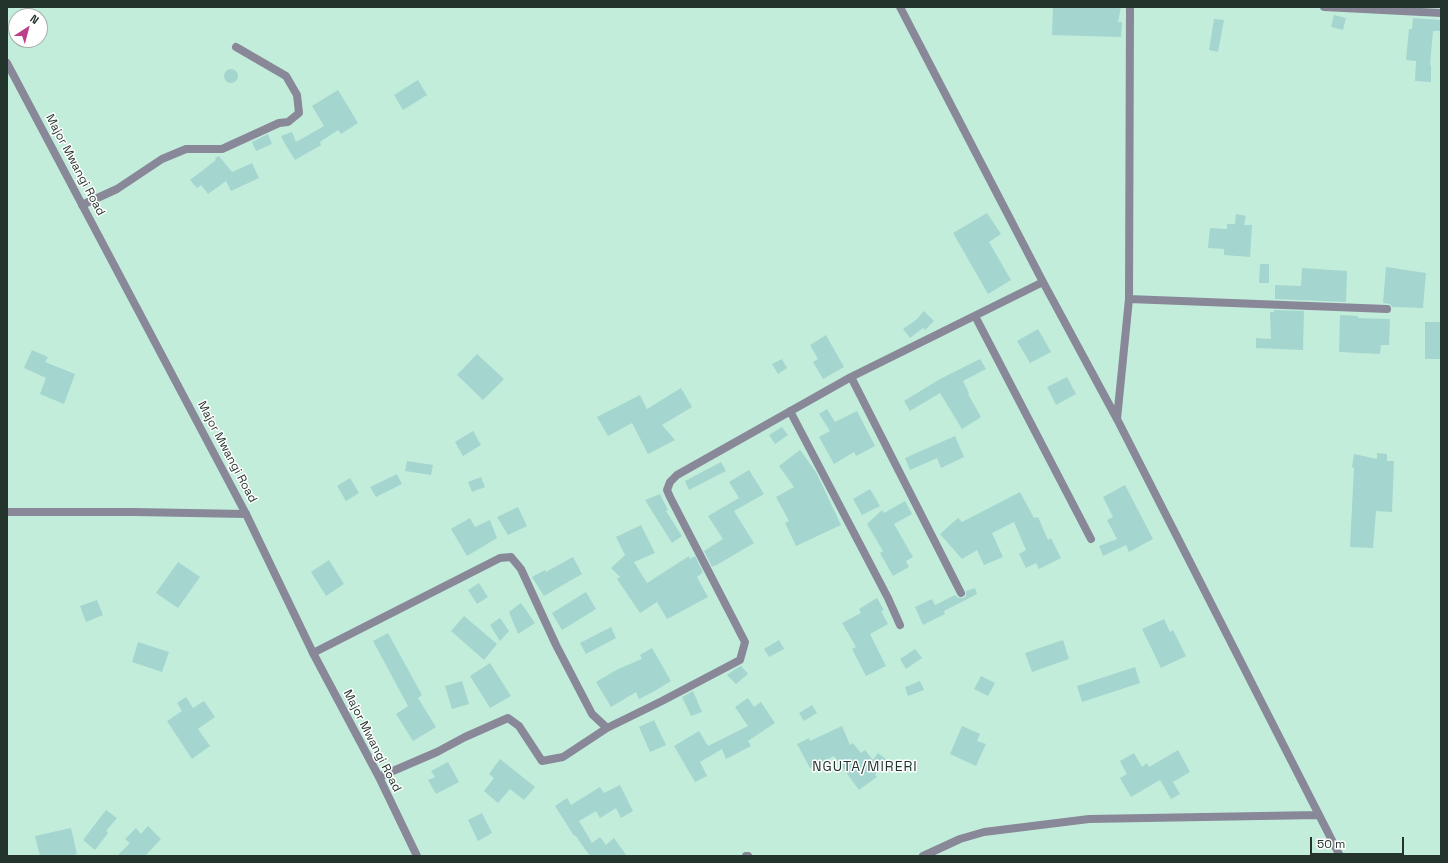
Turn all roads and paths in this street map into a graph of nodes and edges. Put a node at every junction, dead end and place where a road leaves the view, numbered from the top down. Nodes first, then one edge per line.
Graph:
1 (900, 7) edge
2 (1130, 7) edge
3 (1324, 7) edge
4 (1441, 13) edge
5 (236, 47) dead end
6 (7, 63) edge
7 (82, 205) junction
8 (1043, 282) junction
9 (1128, 298) junction
10 (1387, 309) dead end
11 (975, 316) junction
12 (851, 378) junction
13 (790, 411) junction
14 (1117, 419) junction
15 (7, 512) edge
16 (246, 514) junction
17 (1091, 539) dead end
18 (961, 593) dead end
19 (900, 625) dead end
20 (313, 653) junction
21 (608, 728) junction
22 (379, 778) junction
23 (1318, 816) junction
24 (417, 856) edge
25 (923, 856) edge
26 (1340, 856) edge

1 - 8 street
2 - 9 street
3 - 4 street
5 - 7 street
6 - 7 street, Major Mwangi Road
7 - 16 street, Major Mwangi Road
8 - 11 street
8 - 14 street
9 - 10 street
9 - 14 street
11 - 12 street
11 - 17 street
12 - 13 street
12 - 18 street
13 - 19 street
13 - 21 street
14 - 23 street
15 - 16 street
16 - 20 street, Major Mwangi Road
20 - 21 street
20 - 22 street, Major Mwangi Road
21 - 22 street
22 - 24 street, Major Mwangi Road
23 - 25 street
23 - 26 street

